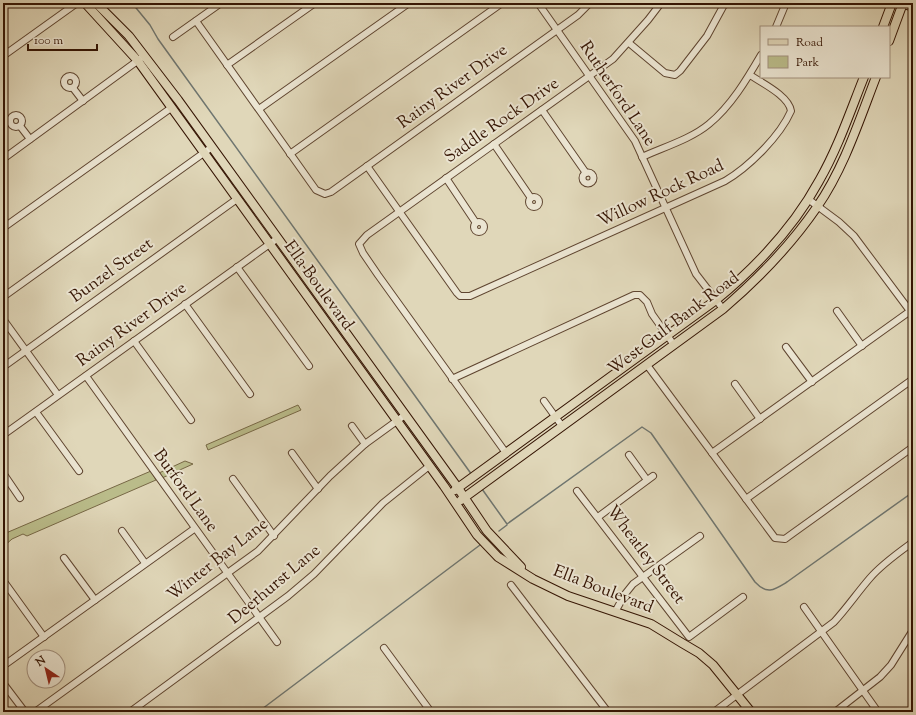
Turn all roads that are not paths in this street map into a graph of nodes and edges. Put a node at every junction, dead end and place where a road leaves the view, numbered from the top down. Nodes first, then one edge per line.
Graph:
1 (77, 3) edge
2 (85, 3) edge
3 (96, 3) edge
4 (221, 3) edge
5 (315, 3) edge
6 (409, 3) edge
7 (502, 3) edge
8 (538, 3) edge
9 (590, 3) edge
10 (661, 3) edge
11 (725, 3) edge
12 (786, 3) edge
13 (892, 3) edge
14 (903, 3) edge
15 (913, 7) edge
16 (196, 21) junction
17 (776, 26) edge
18 (883, 26) edge
19 (557, 30) junction
20 (173, 37) dead end
21 (890, 38) edge
22 (629, 43) junction
23 (3, 56) edge
24 (145, 56) junction
25 (760, 57) edge
26 (138, 61) junction
27 (227, 65) junction
28 (750, 75) junction
29 (590, 76) junction
30 (864, 78) edge
31 (876, 78) edge
32 (73, 88) dead end
33 (83, 101) junction
34 (853, 105) junction
35 (171, 108) junction
36 (259, 109) junction
37 (864, 109) junction
38 (542, 110) junction
39 (20, 126) dead end
40 (30, 139) junction
41 (494, 144) junction
42 (212, 147) junction
43 (204, 153) junction
44 (290, 154) junction
45 (642, 157) junction
46 (3, 158) edge
47 (367, 166) junction
48 (586, 173) dead end
49 (446, 178) junction
50 (531, 198) dead end
51 (237, 199) junction
52 (808, 199) junction
53 (817, 206) junction
54 (666, 207) junction
55 (400, 212) junction
56 (476, 223) dead end
57 (3, 228) edge
58 (278, 238) junction
59 (270, 244) junction
60 (762, 258) junction
61 (770, 265) junction
62 (237, 267) junction
63 (3, 297) edge
64 (716, 300) junction
65 (185, 304) junction
66 (723, 309) junction
67 (837, 311) dead end
68 (912, 312) edge
69 (3, 319) edge
70 (667, 336) junction
71 (134, 341) junction
72 (674, 345) junction
73 (862, 346) junction
74 (786, 348) dead end
75 (25, 350) junction
76 (647, 365) junction
77 (309, 366) dead end
78 (3, 367) edge
79 (86, 376) junction
80 (452, 379) junction
81 (913, 379) edge
82 (812, 382) junction
83 (735, 384) dead end
84 (250, 394) dead end
85 (58, 396) junction
86 (544, 401) dead end
87 (36, 412) junction
88 (404, 415) junction
89 (556, 418) junction
90 (760, 419) junction
91 (190, 420) dead end
92 (396, 421) junction
93 (352, 426) dead end
94 (562, 426) junction
95 (3, 435) edge
96 (365, 444) junction
97 (913, 447) edge
98 (292, 453) dead end
99 (506, 453) junction
100 (712, 453) junction
101 (629, 455) dead end
102 (428, 466) junction
103 (79, 471) dead end
104 (3, 473) edge
105 (653, 476) dead end
106 (233, 479) dead end
107 (647, 480) junction
108 (458, 488) junction
109 (318, 489) junction
110 (577, 491) dead end
111 (450, 494) junction
112 (20, 498) dead end
113 (465, 498) junction
114 (746, 499) junction
115 (455, 503) junction
116 (598, 517) junction
117 (194, 529) junction
118 (122, 531) dead end
119 (274, 536) junction
120 (700, 536) dead end
121 (913, 542) edge
122 (64, 558) dead end
123 (145, 563) junction
124 (227, 574) junction
125 (643, 576) junction
126 (533, 578) junction
127 (5, 583) dead end
128 (511, 584) dead end
129 (743, 597) dead end
130 (95, 600) junction
131 (804, 607) dead end
132 (615, 612) junction
133 (260, 619) junction
134 (913, 630) edge
135 (821, 632) junction
136 (44, 637) junction
137 (685, 640) junction
138 (277, 642) dead end
139 (384, 648) dead end
140 (3, 666) edge
141 (3, 683) edge
142 (863, 691) junction
143 (738, 695) junction
144 (24, 712) edge
145 (35, 712) edge
146 (130, 712) edge
147 (431, 712) edge
148 (608, 712) edge
149 (714, 712) edge
150 (751, 712) edge
151 (835, 712) edge
152 (878, 712) edge

1 - 23 street
2 - 26 main road, Ella Boulevard
3 - 24 main road, Ella Boulevard
4 - 16 street
5 - 27 street
6 - 36 street
7 - 44 street
8 - 19 street, Rutherford Lane
9 - 19 street, Rainy River Drive
10 - 22 street, Saddle Rock Drive
11 - 22 street
12 - 17 street
13 - 18 main road
14 - 15 main road
14 - 21 main road
16 - 20 street
16 - 27 street
19 - 29 street, Rutherford Lane
19 - 47 street, Rainy River Drive
22 - 29 street, Saddle Rock Drive
24 - 26 street
24 - 42 main road, Ella Boulevard
25 - 28 street
26 - 33 street
26 - 35 main road, Ella Boulevard
27 - 36 street
28 - 45 street
28 - 54 street, Willow Rock Road
29 - 38 street, Saddle Rock Drive
29 - 45 street, Rutherford Lane
30 - 34 main road, West Gulf Bank Road
31 - 37 main road, West Gulf Bank Road
32 - 33 street
33 - 40 street
34 - 37 main road
34 - 52 main road, West Gulf Bank Road
35 - 43 main road, Ella Boulevard
35 - 57 street
36 - 44 street
37 - 53 main road, West Gulf Bank Road
38 - 41 street, Saddle Rock Drive
38 - 48 street
39 - 40 street
40 - 46 street
41 - 49 street, Saddle Rock Drive
41 - 50 street
42 - 43 street
42 - 58 main road, Ella Boulevard
43 - 51 main road, Ella Boulevard
43 - 63 street
44 - 47 street, Rainy River Drive
45 - 54 street, Rutherford Lane
47 - 55 street
49 - 55 street, Saddle Rock Drive
49 - 56 street
51 - 59 main road, Ella Boulevard
51 - 75 street, Bunzel Street
52 - 53 street
52 - 60 main road, West Gulf Bank Road
53 - 61 main road, West Gulf Bank Road
53 - 68 street
54 - 55 street, Willow Rock Road
54 - 64 street, Rutherford Lane
55 - 80 street, Saddle Rock Drive
58 - 59 street, Rainy River Drive
58 - 88 main road, Ella Boulevard
59 - 62 street, Rainy River Drive
59 - 92 main road, Ella Boulevard
60 - 61 main road
60 - 64 main road, West Gulf Bank Road
61 - 66 main road, West Gulf Bank Road
62 - 65 street, Rainy River Drive
62 - 77 street
64 - 66 street, Rutherford Lane
64 - 70 main road, West Gulf Bank Road
65 - 71 street, Rainy River Drive
65 - 84 street
66 - 72 main road, West Gulf Bank Road
67 - 73 street
68 - 73 street
69 - 75 street
70 - 72 street
70 - 80 street
70 - 89 main road, West Gulf Bank Road
71 - 79 street, Rainy River Drive
71 - 91 street
72 - 76 main road, West Gulf Bank Road
73 - 82 street
74 - 82 street
75 - 78 street, Bunzel Street
75 - 85 street
76 - 94 main road, West Gulf Bank Road
76 - 100 street
79 - 85 street, Rainy River Drive
79 - 117 street, Burford Lane
80 - 99 street
81 - 114 street
82 - 90 street
83 - 90 street
85 - 87 street, Rainy River Drive
86 - 89 street
87 - 95 street, Rainy River Drive
87 - 103 street
88 - 92 street, Winter Bay Lane
88 - 108 main road, Ella Boulevard
89 - 94 street
89 - 99 main road, West Gulf Bank Road
90 - 100 street
92 - 96 street, Winter Bay Lane
92 - 102 main road, Ella Boulevard
93 - 96 street
94 - 113 main road, West Gulf Bank Road
96 - 109 street, Winter Bay Lane
97 - 114 street
98 - 109 street
99 - 108 main road, West Gulf Bank Road
100 - 114 street
101 - 107 street
102 - 111 main road, Ella Boulevard
102 - 133 street, Deerhurst Lane
104 - 112 street
105 - 107 street
106 - 119 street
107 - 116 street
108 - 111 main road, West Gulf Bank Road
108 - 113 main road, Ella Boulevard
109 - 119 street, Winter Bay Lane
110 - 116 street, Wheatley Street
111 - 115 main road, Ella Boulevard
113 - 115 main road, West Gulf Bank Road
113 - 126 main road, Ella Boulevard
115 - 126 main road, Ella Boulevard
116 - 125 street, Wheatley Street
117 - 123 street
117 - 124 street, Burford Lane
118 - 123 street
119 - 124 street, Winter Bay Lane
120 - 125 street
121 - 135 street
122 - 130 street
123 - 130 street
124 - 133 street, Burford Lane
124 - 145 street, Winter Bay Lane
125 - 132 street
125 - 137 street, Wheatley Street
126 - 132 main road, Ella Boulevard
127 - 136 street
128 - 148 street
129 - 137 street
130 - 136 street
131 - 135 street
132 - 137 main road, Ella Boulevard
133 - 138 street, Burford Lane
133 - 146 street, Deerhurst Lane
134 - 142 street
135 - 142 street
135 - 143 street
136 - 140 street
137 - 143 main road, Wheatley Street
139 - 147 street
141 - 144 street
142 - 151 street
142 - 152 street
143 - 149 street
143 - 150 main road, Wheatley Street

